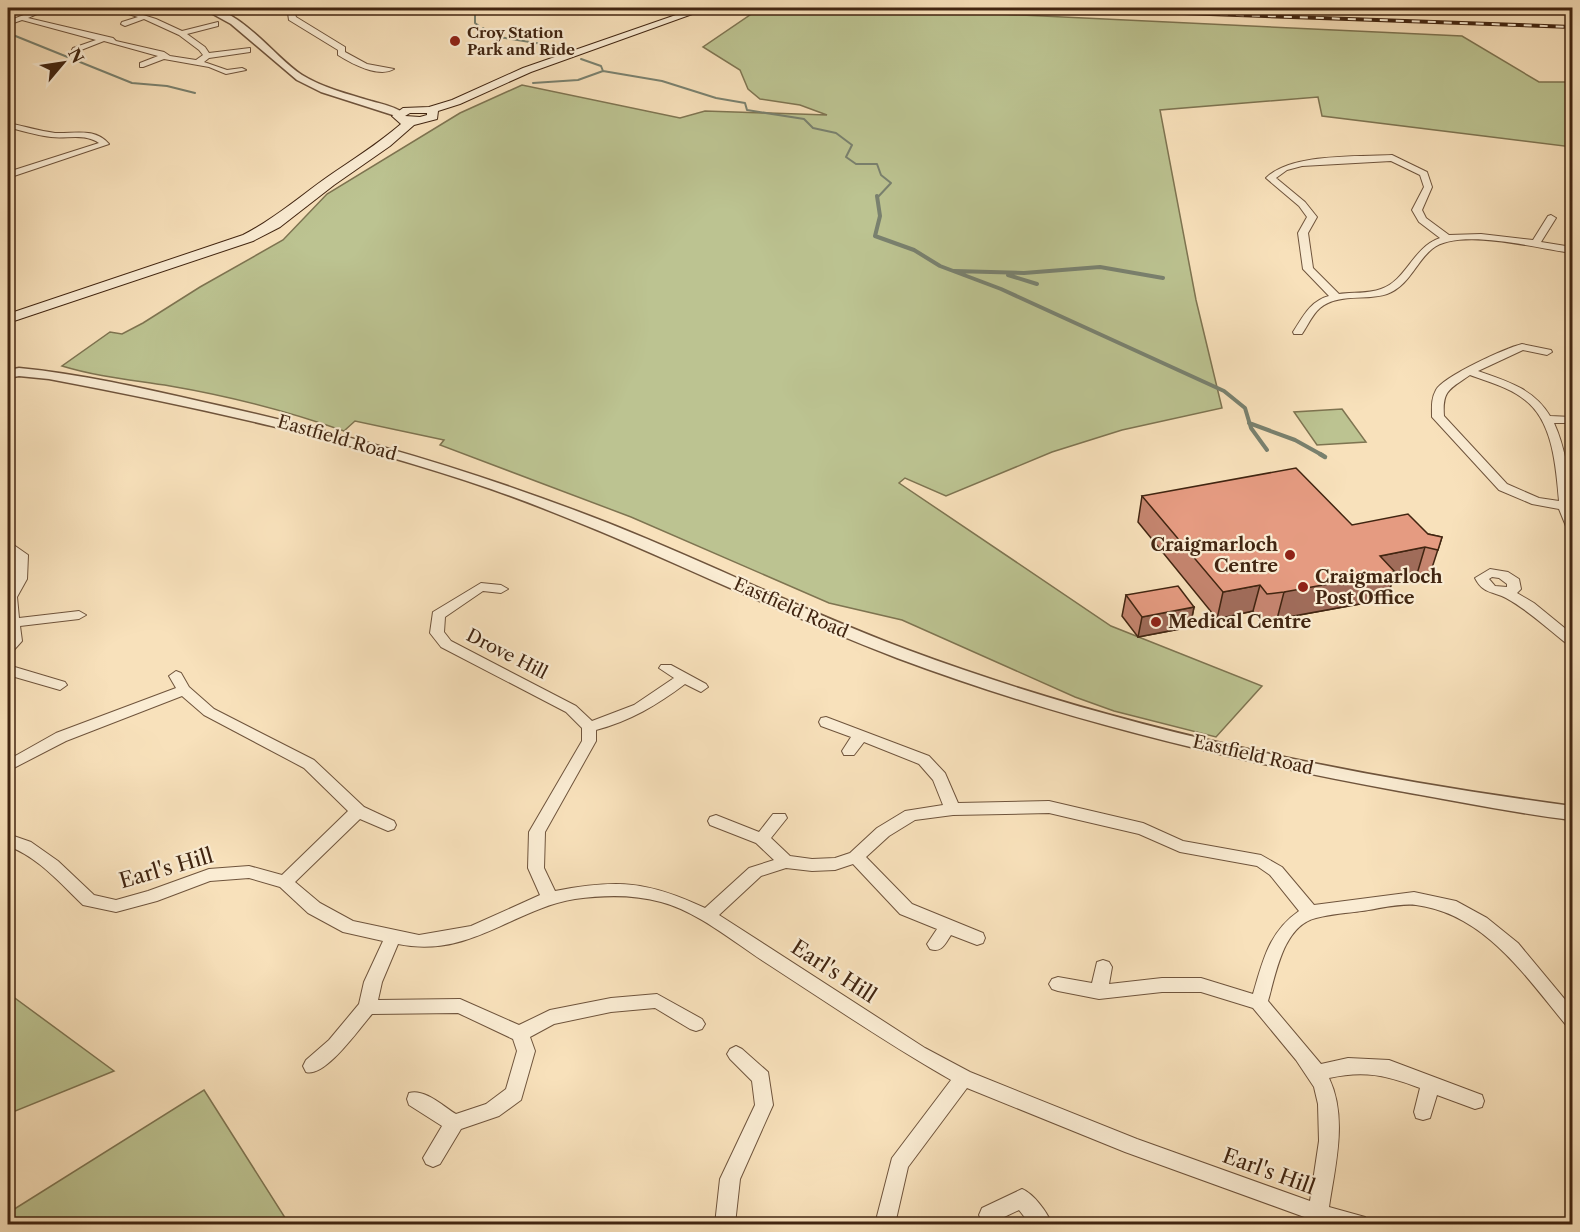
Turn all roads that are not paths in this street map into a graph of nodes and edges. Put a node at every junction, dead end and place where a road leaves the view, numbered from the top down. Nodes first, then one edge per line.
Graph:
1 (47, 8) edge
2 (81, 8) edge
3 (206, 8) edge
4 (282, 8) edge
5 (704, 8) edge
6 (144, 17) junction
7 (22, 18) junction
8 (8, 24) edge
9 (124, 24) dead end
10 (215, 24) dead end
11 (181, 33) junction
12 (103, 39) junction
13 (76, 50) dead end
14 (246, 50) dead end
15 (164, 56) junction
16 (207, 56) junction
17 (198, 62) junction
18 (143, 65) dead end
19 (390, 69) dead end
20 (242, 70) dead end
21 (226, 72) junction
22 (216, 77) dead end
23 (405, 118) junction
24 (8, 125) edge
25 (8, 175) edge
26 (1551, 218) dead end
27 (1448, 239) junction
28 (1535, 244) junction
29 (1572, 250) edge
30 (1336, 297) junction
31 (8, 317) edge
32 (1298, 332) dead end
33 (1516, 335) dead end
34 (1522, 347) junction
35 (1547, 352) dead end
36 (11, 371) edge
37 (1469, 371) junction
38 (1545, 419) junction
39 (1572, 420) edge
40 (1568, 483) edge
41 (1566, 506) junction
42 (1572, 528) edge
43 (8, 545) edge
44 (501, 590) dead end
45 (1506, 592) dead end
46 (79, 615) dead end
47 (12, 623) junction
48 (1572, 641) edge
49 (8, 648) edge
50 (666, 669) dead end
51 (8, 670) edge
52 (176, 676) dead end
53 (684, 678) junction
54 (60, 685) dead end
55 (701, 687) dead end
56 (184, 690) junction
57 (826, 722) dead end
58 (589, 727) junction
59 (861, 735) junction
60 (849, 751) dead end
61 (8, 766) edge
62 (953, 809) junction
63 (358, 811) junction
64 (1567, 812) edge
65 (779, 818) dead end
66 (716, 821) dead end
67 (388, 825) dead end
68 (762, 839) junction
69 (8, 840) edge
70 (856, 857) junction
71 (786, 862) junction
72 (285, 882) junction
73 (550, 898) junction
74 (1310, 912) junction
75 (707, 916) junction
76 (948, 926) junction
77 (393, 937) junction
78 (977, 938) dead end
79 (936, 944) dead end
80 (1103, 967) dead end
81 (1058, 984) dead end
82 (1100, 992) junction
83 (1259, 1003) junction
84 (367, 1007) junction
85 (1572, 1020) edge
86 (696, 1024) dead end
87 (520, 1034) junction
88 (736, 1054) dead end
89 (312, 1066) dead end
90 (1317, 1073) junction
91 (963, 1078) junction
92 (1430, 1085) junction
93 (416, 1099) dead end
94 (1475, 1101) dead end
95 (1423, 1112) dead end
96 (454, 1123) junction
97 (433, 1158) dead end
98 (1318, 1213) junction
99 (725, 1224) edge
100 (885, 1224) edge
101 (995, 1224) edge
102 (1042, 1224) edge
103 (1358, 1224) edge

1 - 7 street
2 - 6 street
3 - 23 street
4 - 19 street
5 - 23 main road
6 - 9 street
6 - 11 street
7 - 8 street
7 - 12 street
10 - 11 street
11 - 16 street
12 - 13 street
12 - 15 street
14 - 16 street
15 - 17 street
15 - 18 street
16 - 17 street
17 - 21 street
20 - 21 street
21 - 22 street
23 - 31 main road
24 - 25 street
26 - 28 street
27 - 28 street
27 - 30 street
27 - 30 street
28 - 29 street
30 - 32 street
33 - 34 street
34 - 35 street
34 - 37 street
36 - 64 street, Eastfield Road
37 - 38 street
37 - 41 street
38 - 39 street
38 - 40 street
40 - 41 street
41 - 42 street
43 - 47 street
44 - 58 street, Drove Hill
45 - 48 street
46 - 47 street
47 - 49 street
50 - 53 street
51 - 54 street
52 - 56 street
53 - 55 street
53 - 58 street
56 - 61 street
56 - 63 street
57 - 59 street
58 - 73 street
59 - 60 street
59 - 62 street
62 - 70 street
62 - 74 street
63 - 67 street
63 - 72 street
65 - 68 street
66 - 68 street
68 - 71 street
69 - 72 street, Earl's Hill
70 - 71 street
70 - 76 street
71 - 75 street
72 - 77 street, Earl's Hill
73 - 75 street, Earl's Hill
73 - 77 street, Earl's Hill
74 - 83 street
74 - 85 street
75 - 91 street, Earl's Hill
76 - 78 street
76 - 79 street
77 - 84 street
80 - 82 street
81 - 82 street
82 - 83 street
83 - 90 street
84 - 87 street
84 - 89 street
86 - 87 street
87 - 96 street
88 - 99 street
90 - 92 street
90 - 98 street
91 - 98 street, Earl's Hill
91 - 100 street
92 - 94 street
92 - 95 street
93 - 96 street
96 - 97 street
98 - 103 street, Earl's Hill
101 - 102 street

